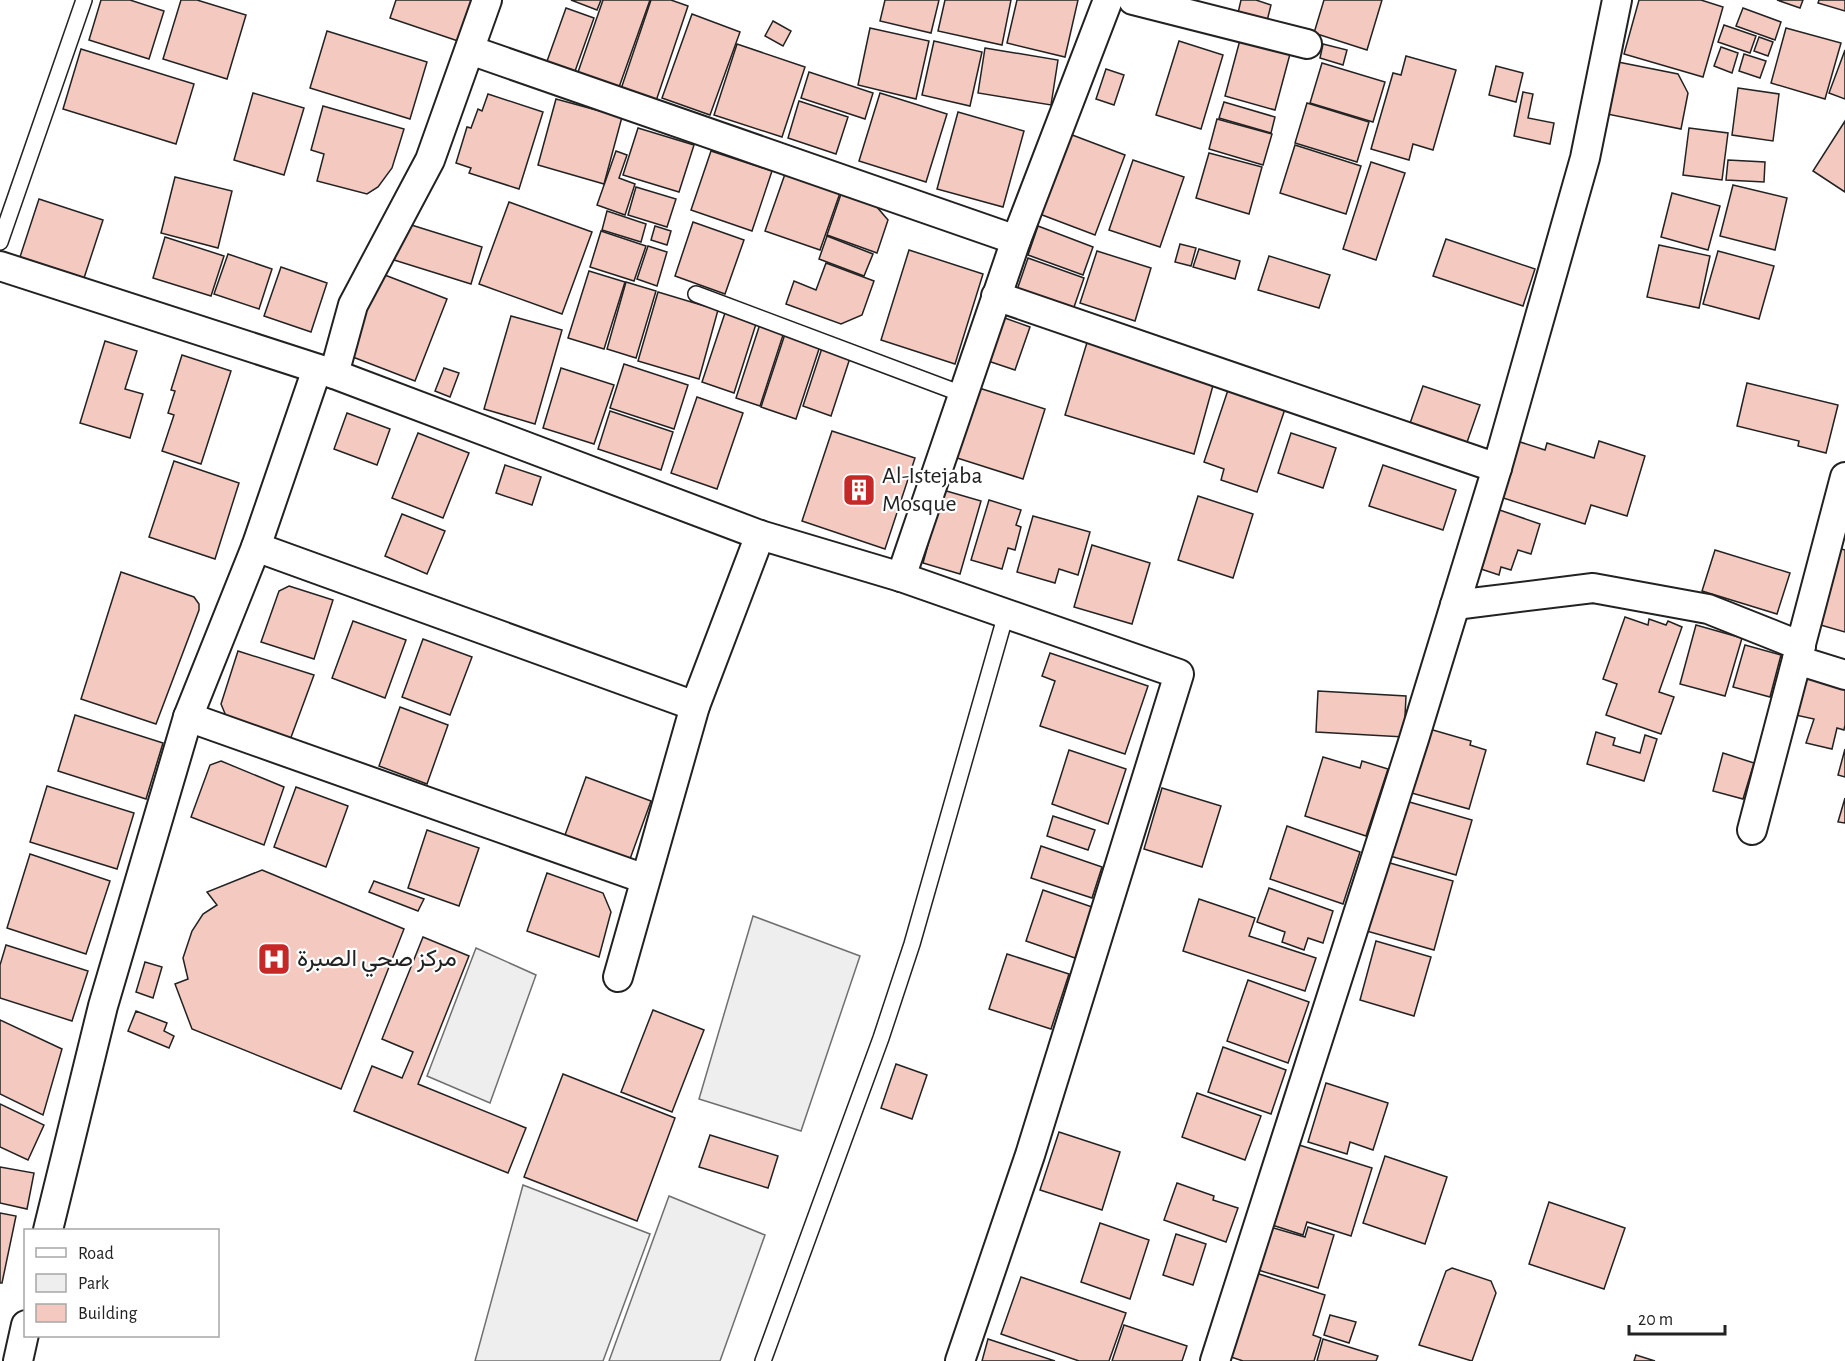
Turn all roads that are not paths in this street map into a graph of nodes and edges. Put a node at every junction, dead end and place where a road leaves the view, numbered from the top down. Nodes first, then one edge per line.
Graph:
1 (84, 0) edge
2 (487, 0) edge
3 (1108, 0) edge
4 (1133, 0) edge
5 (1617, 0) edge
6 (1307, 44) dead end
7 (470, 50) junction
8 (1016, 240) junction
9 (0, 242) edge
10 (0, 266) edge
11 (696, 294) dead end
12 (996, 296) junction
13 (326, 372) junction
14 (962, 394) junction
15 (1497, 468) junction
16 (1845, 477) edge
17 (760, 535) junction
18 (256, 546) junction
19 (901, 577) junction
20 (1455, 605) junction
21 (1006, 614) junction
22 (1799, 653) junction
23 (1845, 675) edge
24 (695, 706) junction
25 (188, 717) junction
26 (1752, 830) dead end
27 (645, 879) junction
28 (618, 977) dead end
29 (48, 1229) edge
30 (24, 1334) edge
31 (18, 1361) edge
32 (763, 1361) edge
33 (960, 1361) edge
34 (1215, 1361) edge

1 - 9 lane
2 - 7 street
3 - 8 street
4 - 6 street
5 - 15 street
7 - 8 street
7 - 13 street
8 - 12 street
10 - 13 street
11 - 14 lane
12 - 14 street
12 - 15 street
13 - 17 street
13 - 18 street
14 - 19 street
15 - 20 street
16 - 22 street
17 - 19 street
17 - 24 street
18 - 24 street
18 - 25 street
19 - 21 street
20 - 22 street
20 - 34 street
21 - 32 lane
21 - 33 street
22 - 23 street
22 - 26 street
24 - 27 street
25 - 27 street
25 - 29 street
27 - 28 street
30 - 31 street

